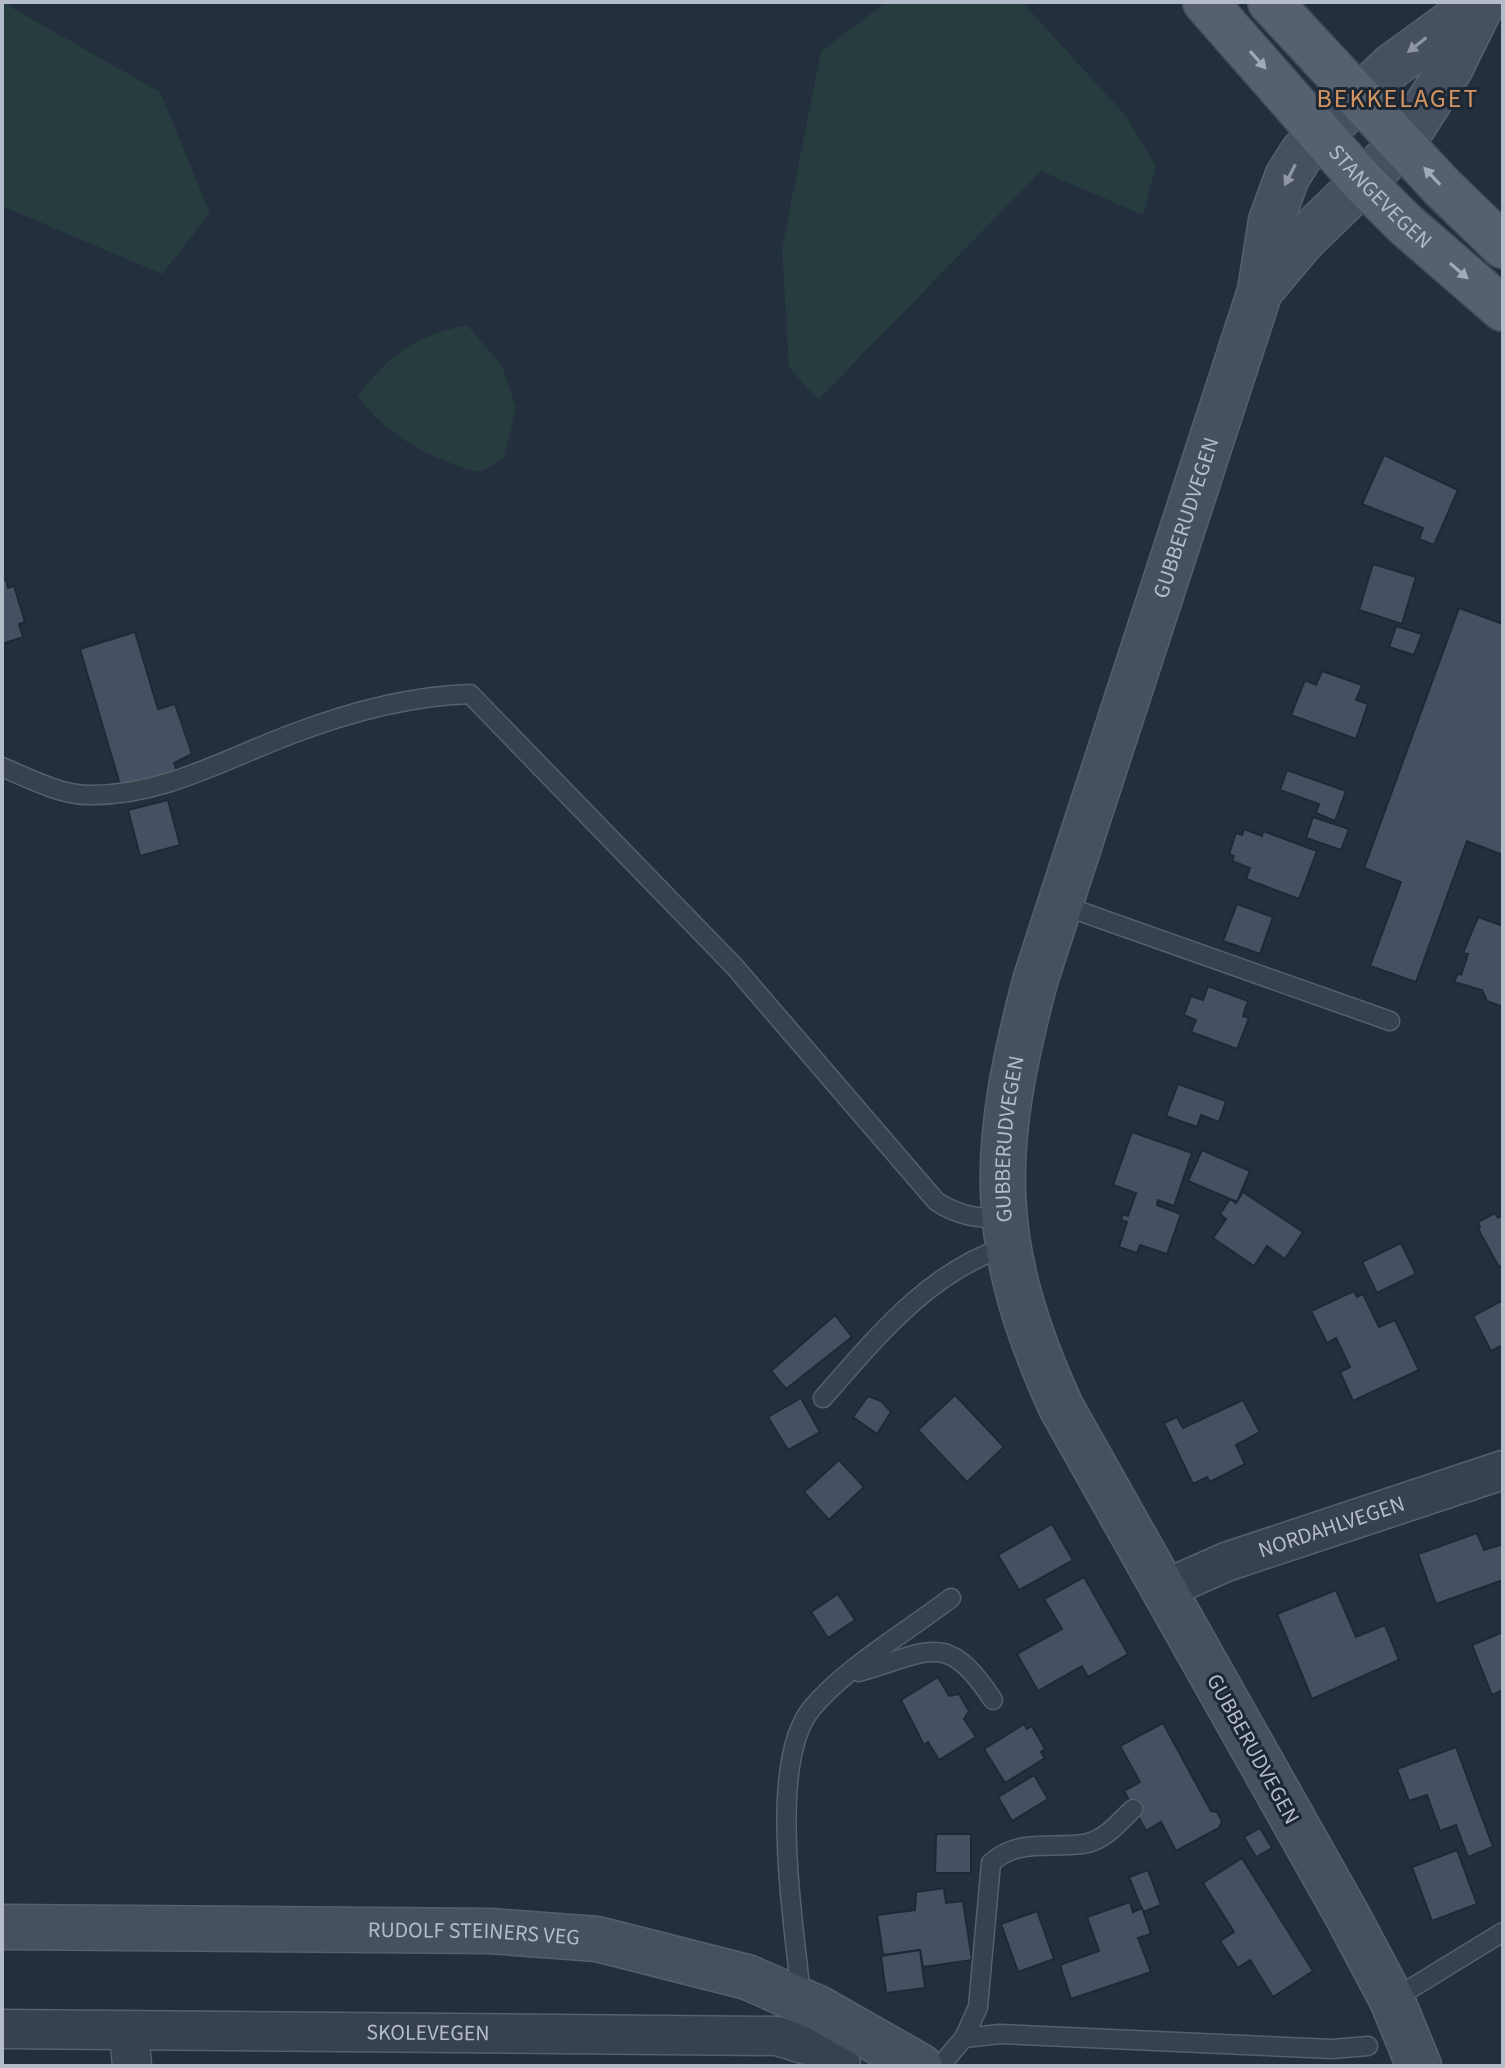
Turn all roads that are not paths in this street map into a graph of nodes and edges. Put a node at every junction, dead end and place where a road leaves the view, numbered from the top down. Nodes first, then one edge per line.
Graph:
1 (1205, 2) edge
2 (1270, 2) edge
3 (1482, 2) edge
4 (1361, 97) junction
5 (1323, 134) junction
6 (1402, 144) junction
7 (1361, 180) junction
8 (1503, 246) edge
9 (1260, 291) junction
10 (1503, 309) edge
11 (2, 767) edge
12 (1059, 904) junction
13 (1390, 1021) dead end
14 (1005, 1233) junction
15 (823, 1398) dead end
16 (1501, 1478) edge
17 (1163, 1590) junction
18 (951, 1598) dead end
19 (849, 1676) junction
20 (993, 1700) dead end
21 (1133, 1809) dead end
22 (2, 1927) edge
23 (1503, 1932) edge
24 (801, 2000) junction
25 (1392, 2000) junction
26 (2, 2029) edge
27 (964, 2038) junction
28 (1368, 2046) dead end
29 (130, 2049) edge
30 (841, 2066) edge
31 (920, 2066) edge
32 (940, 2066) edge
33 (1419, 2066) edge

1 -> 5 main road, STANGEVEGEN
2 - 4 main road
3 -> 4 main road, GUBBERUDVEGEN
3 - 6 main road, GUBBERUDVEGEN
4 - 5 main road, GUBBERUDVEGEN
4 - 6 main road
5 - 7 main road, STANGEVEGEN
5 -> 9 main road, GUBBERUDVEGEN
6 - 7 main road, GUBBERUDVEGEN
8 -> 6 main road
7 - 9 main road, GUBBERUDVEGEN
7 -> 10 main road, STANGEVEGEN
9 - 12 main road, GUBBERUDVEGEN
11 - 14 lane
12 - 13 lane
12 - 14 main road, GUBBERUDVEGEN
14 - 15 lane
14 - 17 main road, GUBBERUDVEGEN
16 - 17 street, NORDAHLVEGEN
17 - 25 main road, GUBBERUDVEGEN
18 - 19 lane
19 - 20 lane
19 - 24 lane
21 - 27 lane
22 - 24 main road, RUDOLF STEINERS VEG
23 - 25 lane
24 - 31 main road, RUDOLF STEINERS VEG
25 - 33 main road, GUBBERUDVEGEN
26 - 29 street, SKOLEVEGEN
27 - 28 lane
27 - 32 lane
29 - 30 street, SKOLEVEGEN

